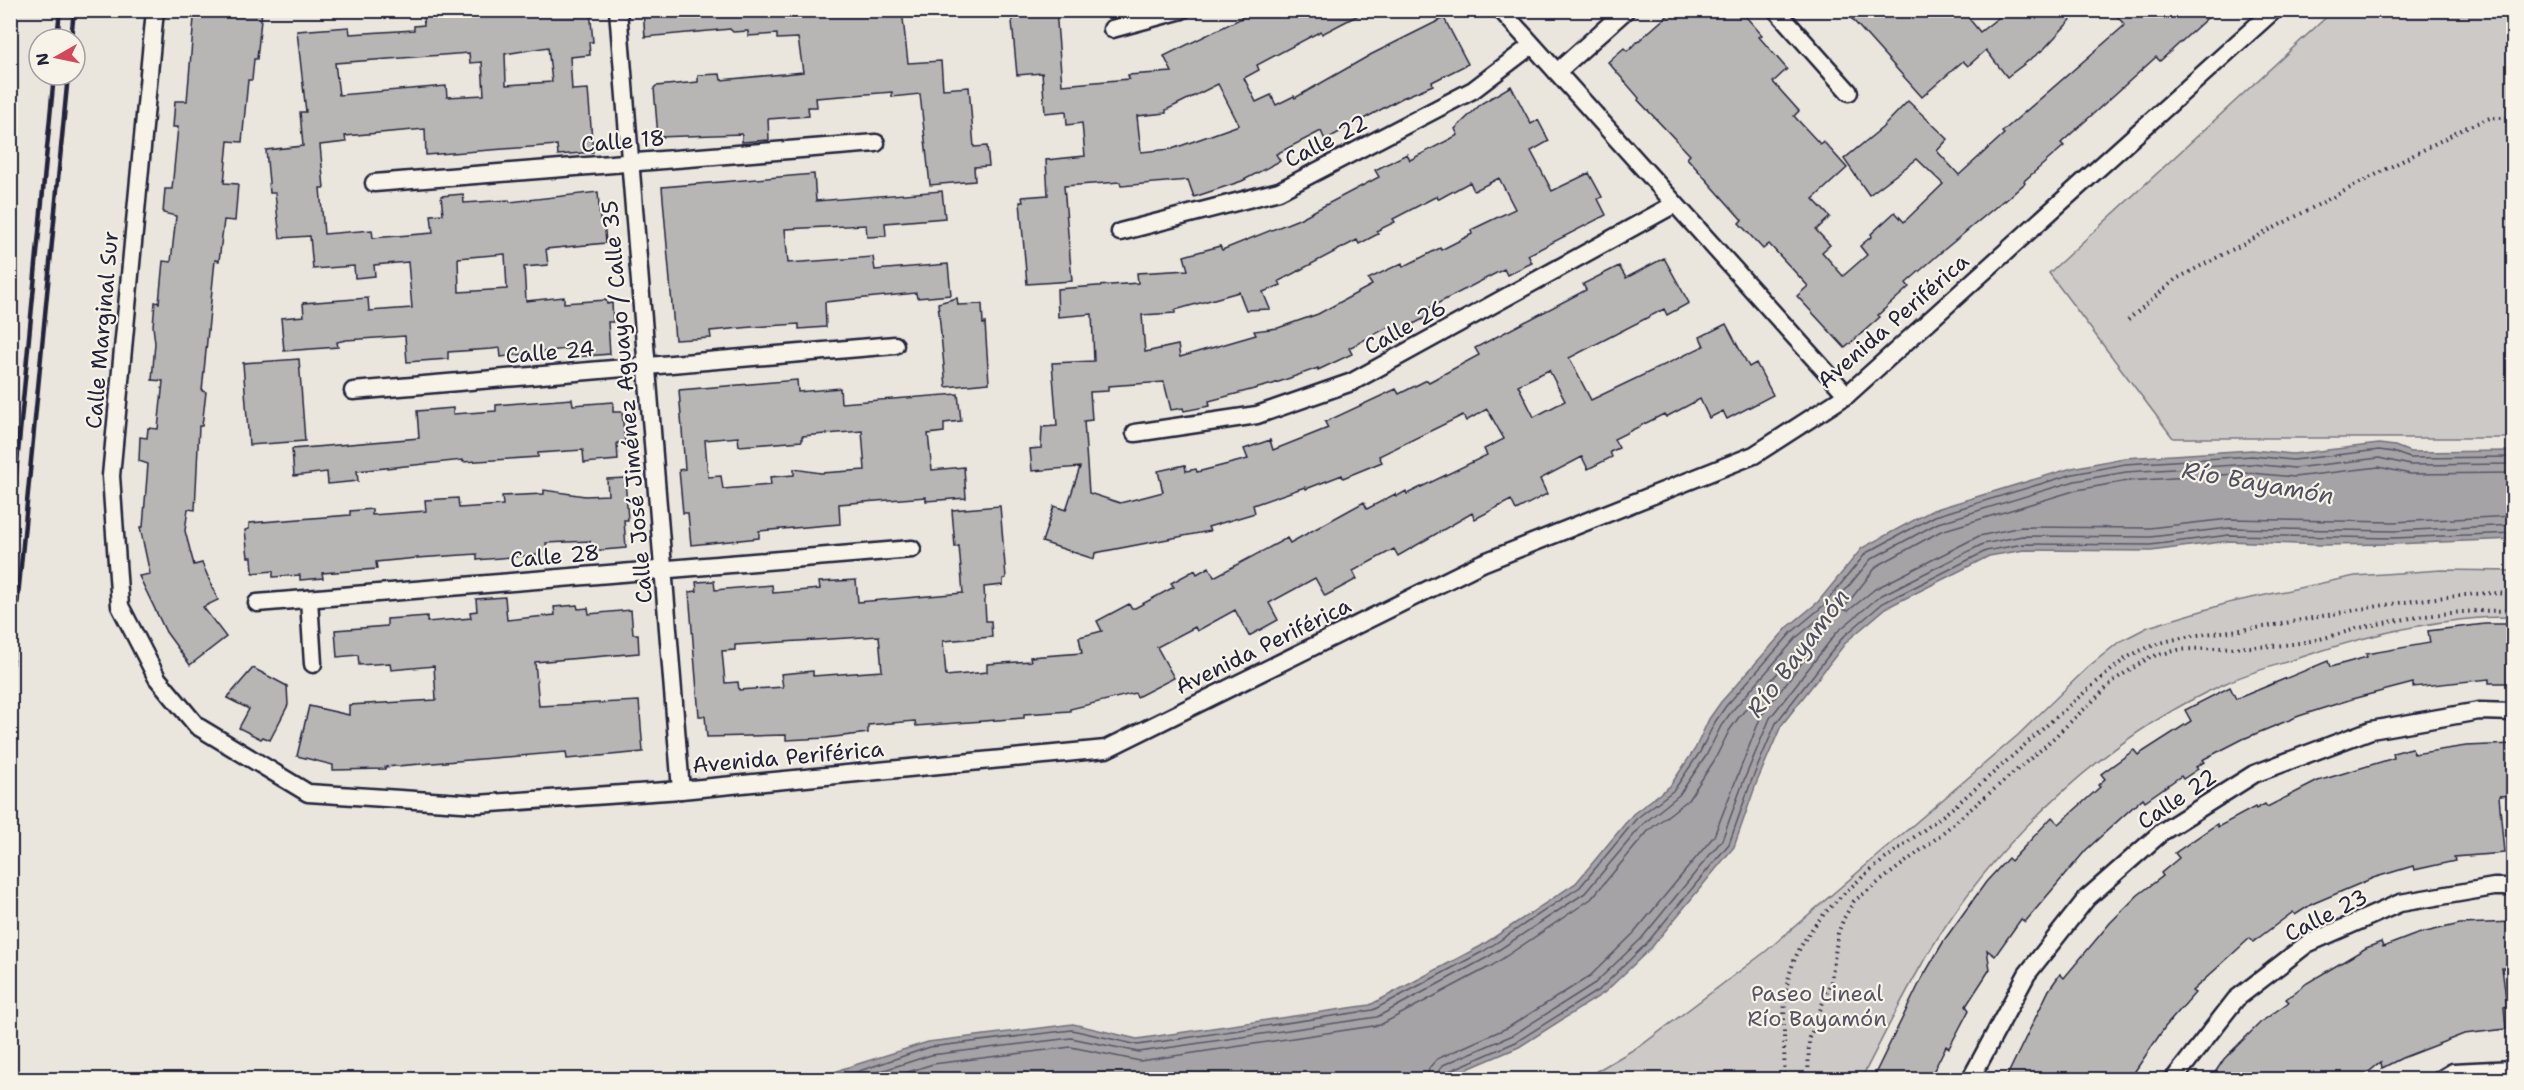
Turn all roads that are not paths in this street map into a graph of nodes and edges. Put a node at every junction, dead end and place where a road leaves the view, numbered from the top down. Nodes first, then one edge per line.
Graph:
1 (155, 10) edge
2 (618, 10) edge
3 (1182, 10) edge
4 (1501, 10) edge
5 (1626, 10) edge
6 (1776, 10) edge
7 (2274, 10) edge
8 (1112, 29) dead end
9 (1532, 45) junction
10 (1557, 72) junction
11 (1849, 92) dead end
12 (876, 143) dead end
13 (630, 163) junction
14 (374, 183) dead end
15 (1675, 204) junction
16 (1120, 232) dead end
17 (895, 345) dead end
18 (647, 366) junction
19 (353, 390) dead end
20 (1847, 395) junction
21 (1135, 433) dead end
22 (912, 549) dead end
23 (664, 569) junction
24 (309, 598) junction
25 (257, 603) dead end
26 (142, 650) joint
27 (313, 664) dead end
28 (2514, 712) edge
29 (681, 790) junction
30 (2514, 887) edge
31 (2514, 1069) edge
32 (1970, 1080) edge
33 (2173, 1080) edge
34 (2440, 1080) edge

1 - 26 street, Calle Marginal Sur
2 - 13 street, Calle José Jiménez Aguayo / Calle 35
3 - 8 street
4 - 9 street
5 - 10 street
6 - 11 street
7 - 20 street, Avenida Periférica
9 - 10 street
9 - 16 street, Calle 22
10 - 15 street
12 - 13 street, Calle 18
13 - 14 street, Calle 18
13 - 18 street, Calle José Jiménez Aguayo / Calle 35
15 - 20 street
15 - 21 street, Calle 26
17 - 18 street, Calle 24
18 - 19 street, Calle 24
18 - 23 street, Calle José Jiménez Aguayo / Calle 35
20 - 29 street, Avenida Periférica
22 - 23 street, Calle 28
23 - 24 street, Calle 28
23 - 29 street, Calle José Jiménez Aguayo / Calle 35
24 - 25 street, Calle 28
24 - 27 street
26 - 29 street, Avenida Periférica
28 - 32 street, Calle 22
30 - 33 street, Calle 23
31 - 34 street

